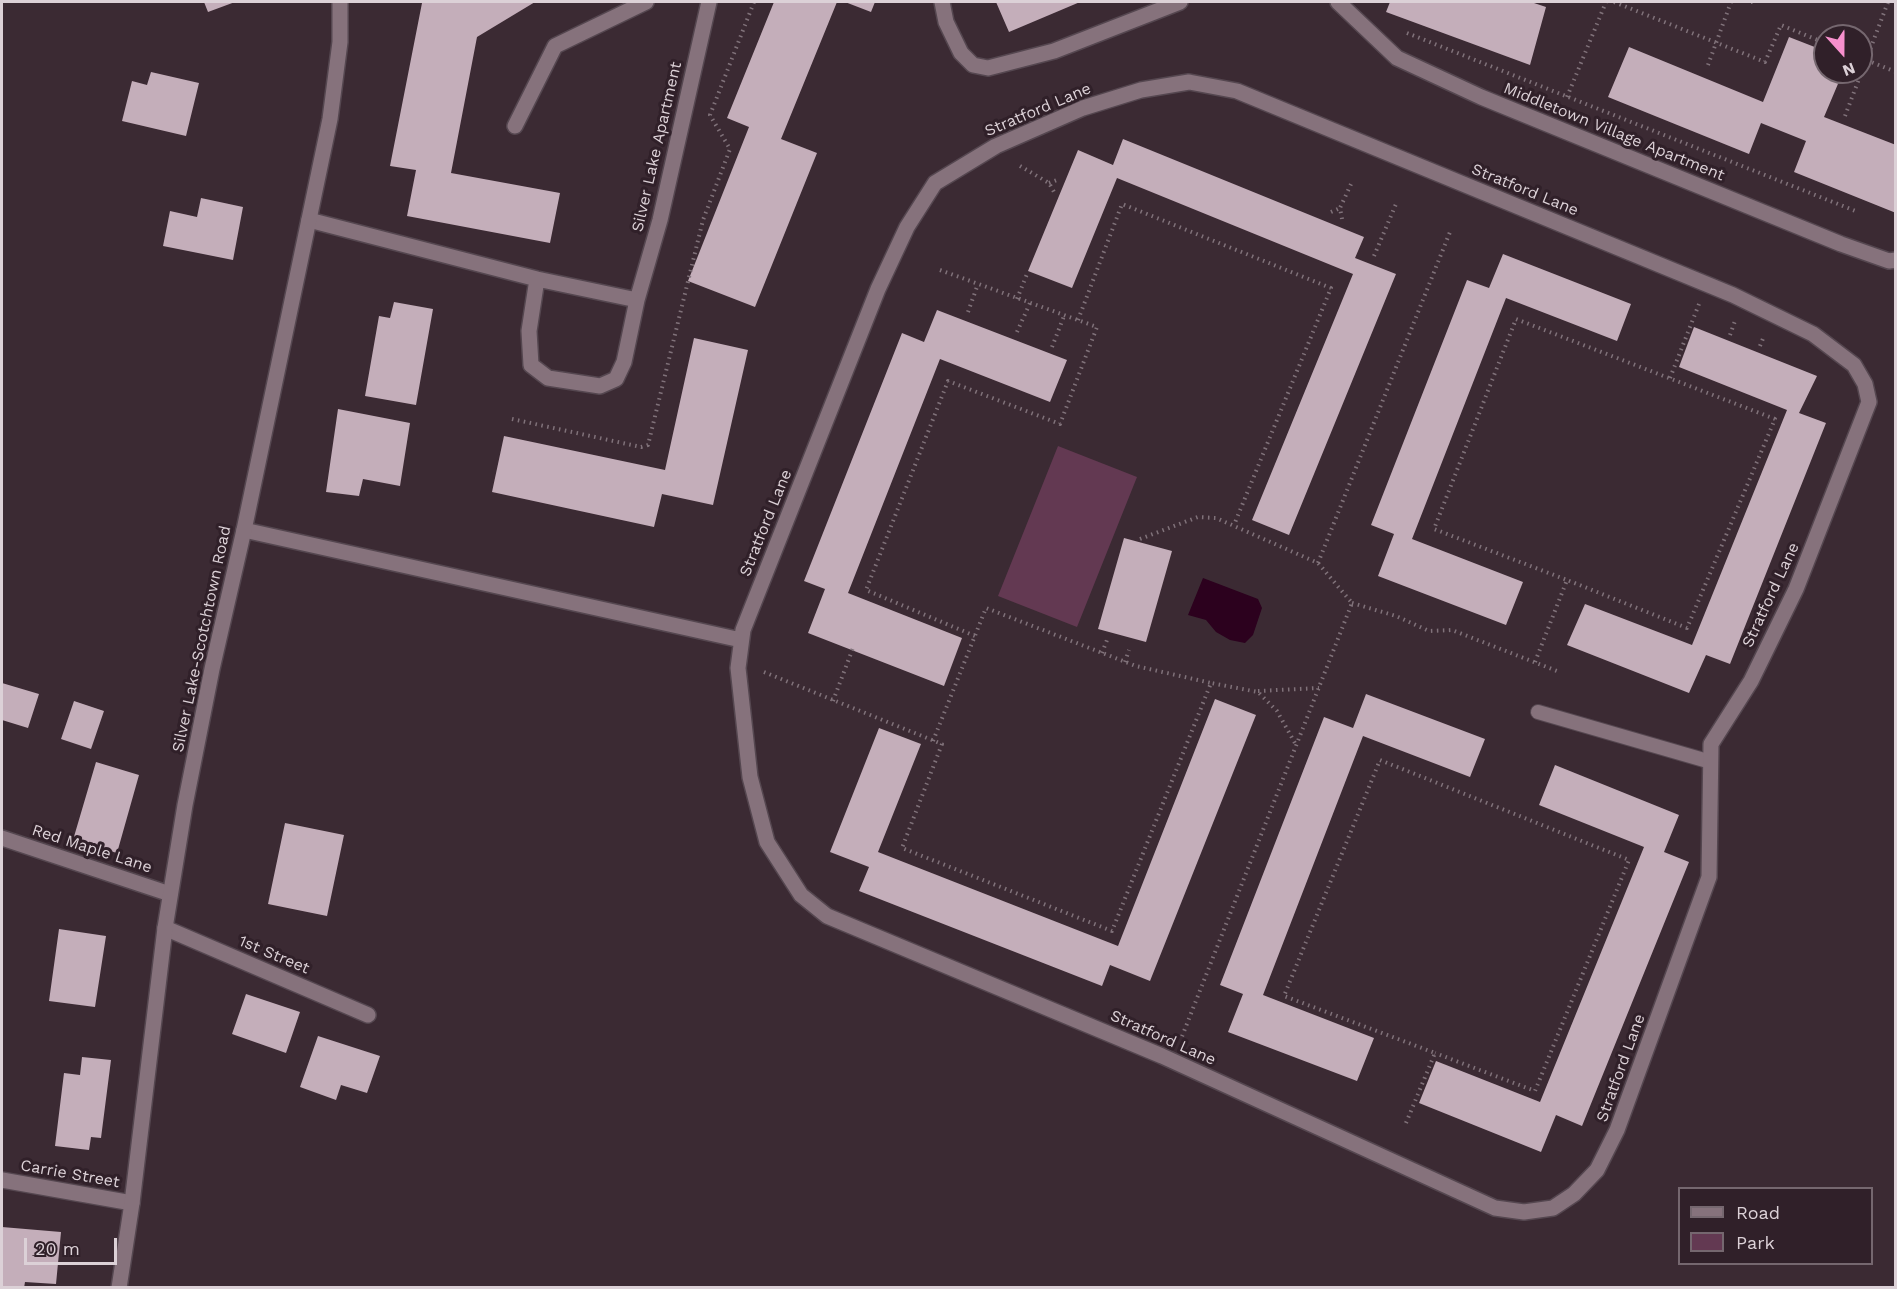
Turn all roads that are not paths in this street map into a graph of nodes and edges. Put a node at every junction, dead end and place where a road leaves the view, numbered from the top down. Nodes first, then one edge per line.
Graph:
1 (340, 2) edge
2 (646, 2) edge
3 (709, 2) edge
4 (942, 2) edge
5 (1180, 2) edge
6 (1338, 2) edge
7 (515, 126) dead end
8 (309, 220) junction
9 (1896, 260) edge
10 (537, 279) junction
11 (637, 300) junction
12 (244, 530) junction
13 (741, 640) junction
14 (1538, 712) dead end
15 (1711, 762) junction
16 (2, 838) edge
17 (171, 894) junction
18 (165, 928) junction
19 (368, 1015) dead end
20 (2, 1180) edge
21 (132, 1203) junction
22 (119, 1287) edge

1 - 8 street, Silver Lake-Scotchtown Road
2 - 7 street
3 - 11 street, Silver Lake Apartment
4 - 5 street
6 - 9 street, Middletown Village Apartment
8 - 10 street
8 - 12 street, Silver Lake-Scotchtown Road
10 - 11 street
10 - 11 street, Silver Lake Apartment
12 - 13 street
12 - 17 street, Silver Lake-Scotchtown Road
13 - 15 street, Stratford Lane
13 - 15 street, Stratford Lane
14 - 15 lane
16 - 17 street, Red Maple Lane
17 - 18 street, Silver Lake-Scotchtown Road
18 - 19 street, 1st Street
18 - 21 street, Silver Lake-Scotchtown Road
20 - 21 street, Carrie Street
21 - 22 street, Silver Lake-Scotchtown Road

